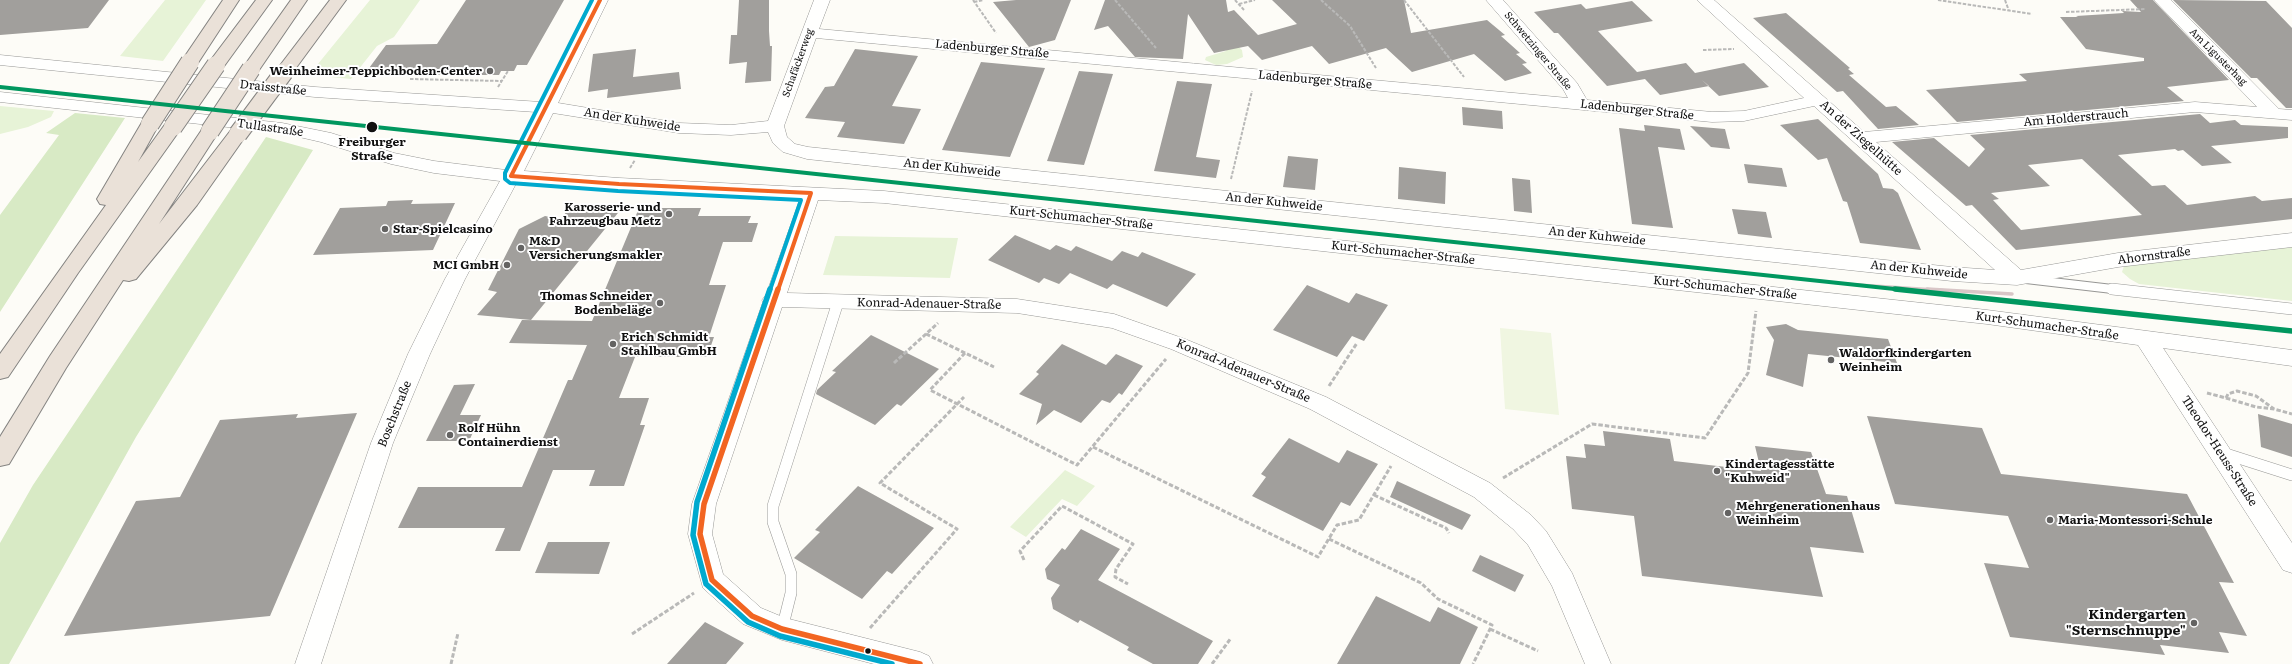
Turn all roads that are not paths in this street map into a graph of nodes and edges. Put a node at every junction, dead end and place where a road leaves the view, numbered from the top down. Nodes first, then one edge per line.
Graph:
1 (231, 0) edge
2 (264, 0) edge
3 (299, 0) edge
4 (338, 0) edge
5 (600, 0) edge
6 (822, 0) edge
7 (1494, 0) edge
8 (1705, 0) edge
9 (2166, 4) edge
10 (809, 32) junction
11 (0, 60) edge
12 (0, 97) edge
13 (1818, 100) junction
14 (1580, 104) junction
15 (546, 107) junction
16 (2274, 114) junction
17 (2292, 115) edge
18 (775, 126) junction
19 (1861, 138) junction
20 (511, 176) junction
21 (811, 193) junction
22 (2292, 240) edge
23 (71, 268) junction
24 (2017, 278) junction
25 (772, 300) junction
26 (838, 302) junction
27 (2292, 309) edge
28 (2146, 340) junction
29 (2292, 358) edge
30 (58, 362) junction
31 (0, 371) edge
32 (2219, 452) junction
33 (0, 458) edge
34 (2292, 475) edge
35 (2292, 563) edge
36 (782, 629) junction
37 (308, 664) edge
38 (920, 664) edge
39 (1598, 664) edge

1 - 23 highway, bridge
2 - 23 highway, bridge
3 - 30 highway, bridge
4 - 30 highway, bridge
5 - 15 street
6 - 10 street, Schafäckerweg
7 - 14 street, Schwetzinger Straße
8 - 13 street, An der Ziegelhütte
9 - 16 street, Am Ligusterhag
10 - 14 street, Ladenburger Straße
10 - 18 street, Schafäckerweg
11 - 15 street, Draisstraße
12 - 20 street, Tullastraße
13 - 14 street, Ladenburger Straße
13 - 19 street, An der Ziegelhütte
15 - 18 street, An der Kuhweide
15 - 20 street
16 - 17 street, Am Holderstrauch
16 - 19 street, Am Holderstrauch
18 - 24 street, An der Kuhweide
19 - 24 street, An der Ziegelhütte
20 - 21 street, Kurt-Schumacher-Straße
20 - 37 street, Boschstraße
21 - 25 street
21 - 28 street, Kurt-Schumacher-Straße
22 - 24 street, Ahornstraße
23 - 31 highway
24 - 27 lane
25 - 26 street, Konrad-Adenauer-Straße
25 - 36 street
26 - 36 lane
26 - 39 street, Konrad-Adenauer-Straße
28 - 29 street, Kurt-Schumacher-Straße
28 - 32 street, Theodor-Heuss-Straße
30 - 33 highway
32 - 34 lane
32 - 35 street, Theodor-Heuss-Straße
36 - 38 street

